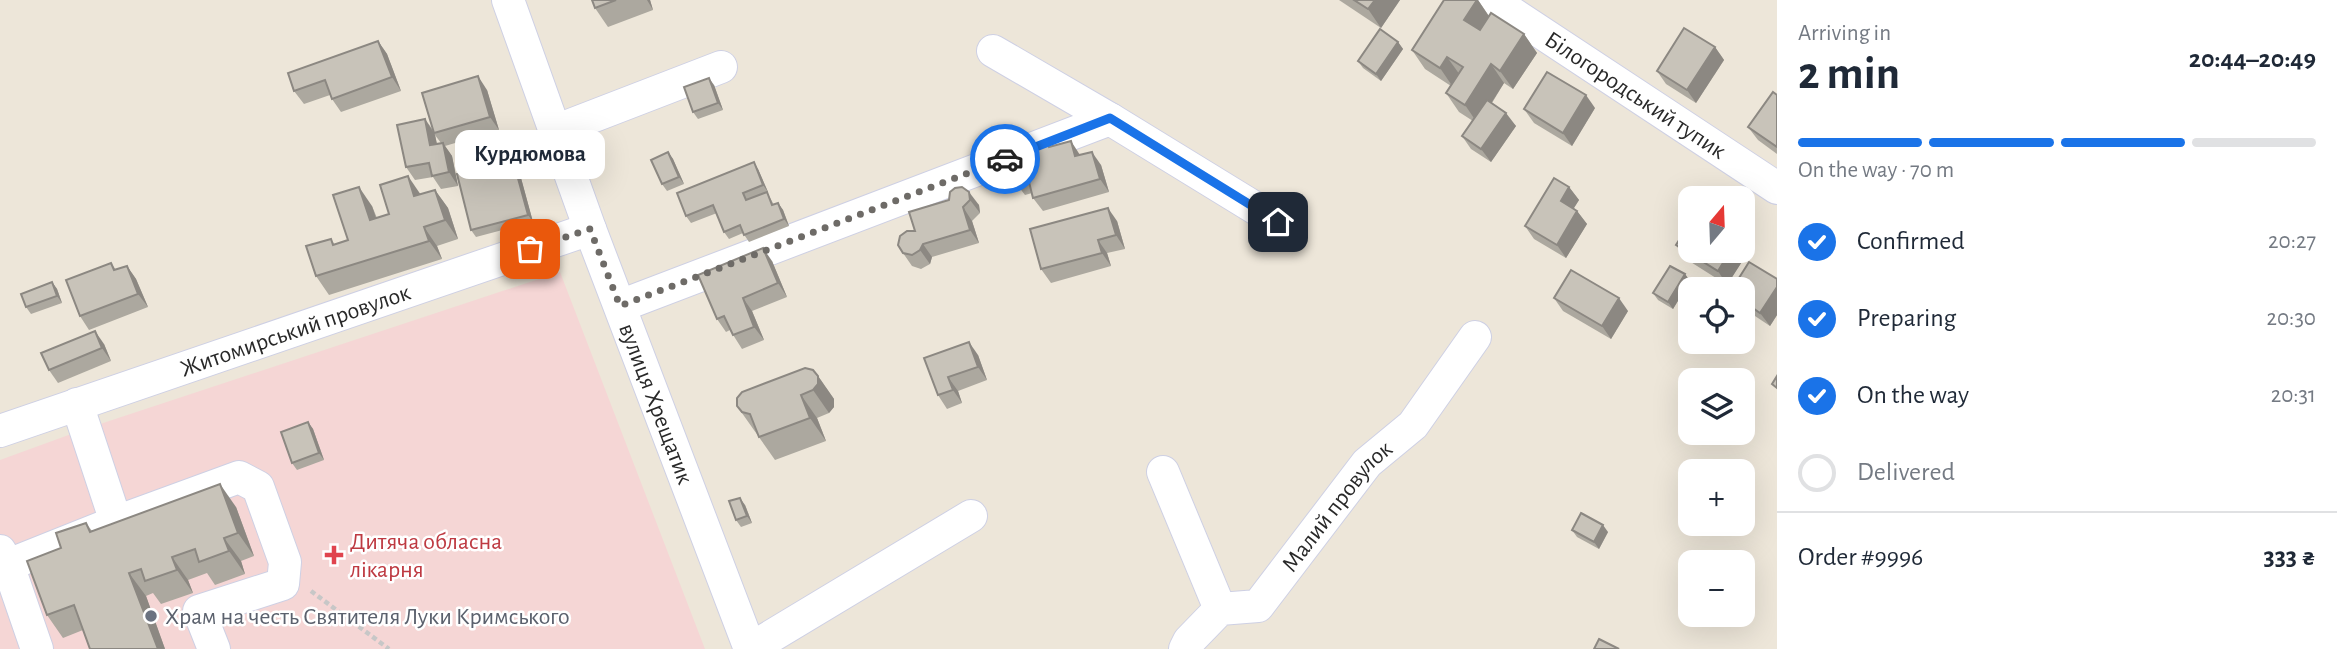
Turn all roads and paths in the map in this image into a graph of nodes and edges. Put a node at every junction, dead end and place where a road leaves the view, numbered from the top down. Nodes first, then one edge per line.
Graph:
1 (508, 0) edge
2 (1492, 0) edge
3 (993, 51) dead end
4 (721, 67) dead end
5 (1110, 118) junction
6 (555, 131) junction
7 (1777, 188) edge
8 (1278, 222) dead end
9 (590, 229) junction
10 (620, 306) junction
11 (1475, 337) dead end
12 (77, 404) junction
13 (0, 431) edge
14 (1163, 472) dead end
15 (971, 516) dead end
16 (116, 522) junction
17 (4, 558) edge
18 (283, 584) junction
19 (1220, 609) junction
20 (37, 649) edge
21 (214, 649) edge
22 (389, 649) edge
23 (750, 649) edge
24 (1185, 649) edge

1 - 6 street, вулиця Хрещатик
2 - 7 street, Білогородський тупик
3 - 5 street
4 - 6 street
5 - 8 street
5 - 10 street
6 - 9 street, вулиця Хрещатик
9 - 10 street, вулиця Хрещатик
9 - 12 street, Житомирський провулок
10 - 23 street, вулиця Хрещатик
11 - 19 street, Малий провулок
12 - 13 street, Житомирський провулок
12 - 16 street
14 - 19 street
15 - 23 street
16 - 17 street
16 - 18 street
17 - 20 street
18 - 21 street
18 - 22 path
19 - 24 street

